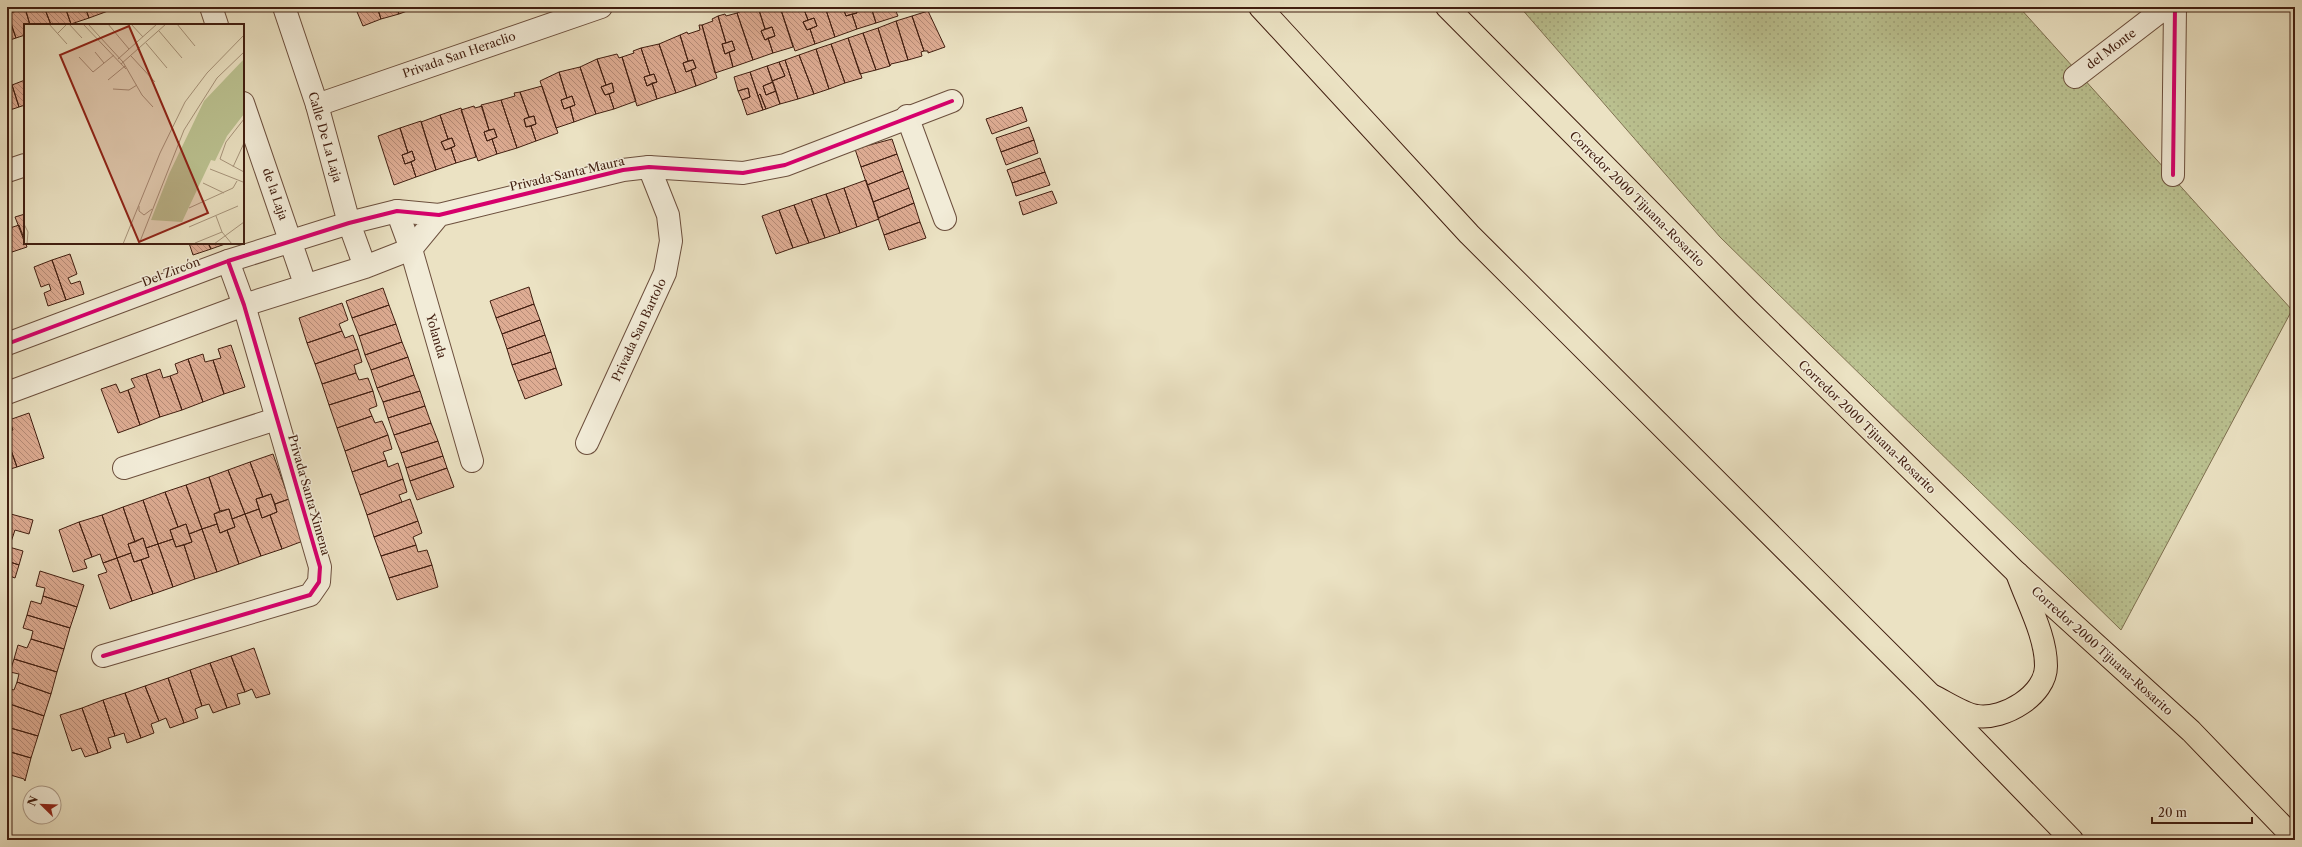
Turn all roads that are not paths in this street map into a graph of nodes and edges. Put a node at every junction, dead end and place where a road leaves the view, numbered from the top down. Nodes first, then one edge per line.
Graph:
1 (211, 7) edge
2 (284, 7) edge
3 (601, 7) edge
4 (1260, 7) edge
5 (1447, 7) edge
6 (2166, 7) edge
7 (2175, 7) edge
8 (217, 24) edge
9 (2075, 77) dead end
10 (952, 101) dead end
11 (317, 105) junction
12 (244, 106) edge
13 (907, 116) junction
14 (24, 165) edge
15 (649, 167) junction
16 (7, 171) edge
17 (2173, 175) dead end
18 (397, 211) junction
19 (439, 215) junction
20 (945, 218) dead end
21 (350, 223) junction
22 (291, 241) junction
23 (411, 249) junction
24 (228, 261) junction
25 (365, 266) junction
26 (305, 284) junction
27 (244, 305) junction
28 (7, 344) edge
29 (7, 393) edge
30 (276, 419) junction
31 (587, 444) dead end
32 (472, 461) dead end
33 (124, 468) dead end
34 (2016, 573) junction
35 (103, 656) dead end
36 (1930, 694) junction
37 (2295, 839) edge
38 (2072, 840) edge

1 - 8 street
2 - 11 street, Calle De La Laja
3 - 11 street, Privada San Heraclio
4 - 36 main road
5 - 34 main road, Corredor 2000 Tijuana-Rosarito
6 - 9 street, del Monte
7 - 17 street
10 - 13 street, Privada Santa Maura
11 - 21 street, Calle De La Laja
12 - 22 street, de la Laja
13 - 15 street, Privada Santa Maura
13 - 20 street
14 - 16 street
15 - 19 street, Privada Santa Maura
15 - 31 street, Privada San Bartolo
18 - 19 street, Del Zircón
18 - 21 street, Del Zircón
18 - 23 street, Yolanda
19 - 23 street
21 - 22 street, Del Zircón
21 - 25 street, Calle De La Laja
22 - 24 street, Del Zircón
22 - 26 street, de la Laja
23 - 25 street
23 - 32 street, Yolanda
24 - 27 street, Privada Santa Ximena
24 - 28 street, Del Zircón
25 - 26 street
26 - 27 street
27 - 29 street
27 - 30 street, Privada Santa Ximena
30 - 33 street
30 - 35 street, Privada Santa Ximena
34 - 36 main road
34 - 37 main road, Corredor 2000 Tijuana-Rosarito
36 - 38 main road

